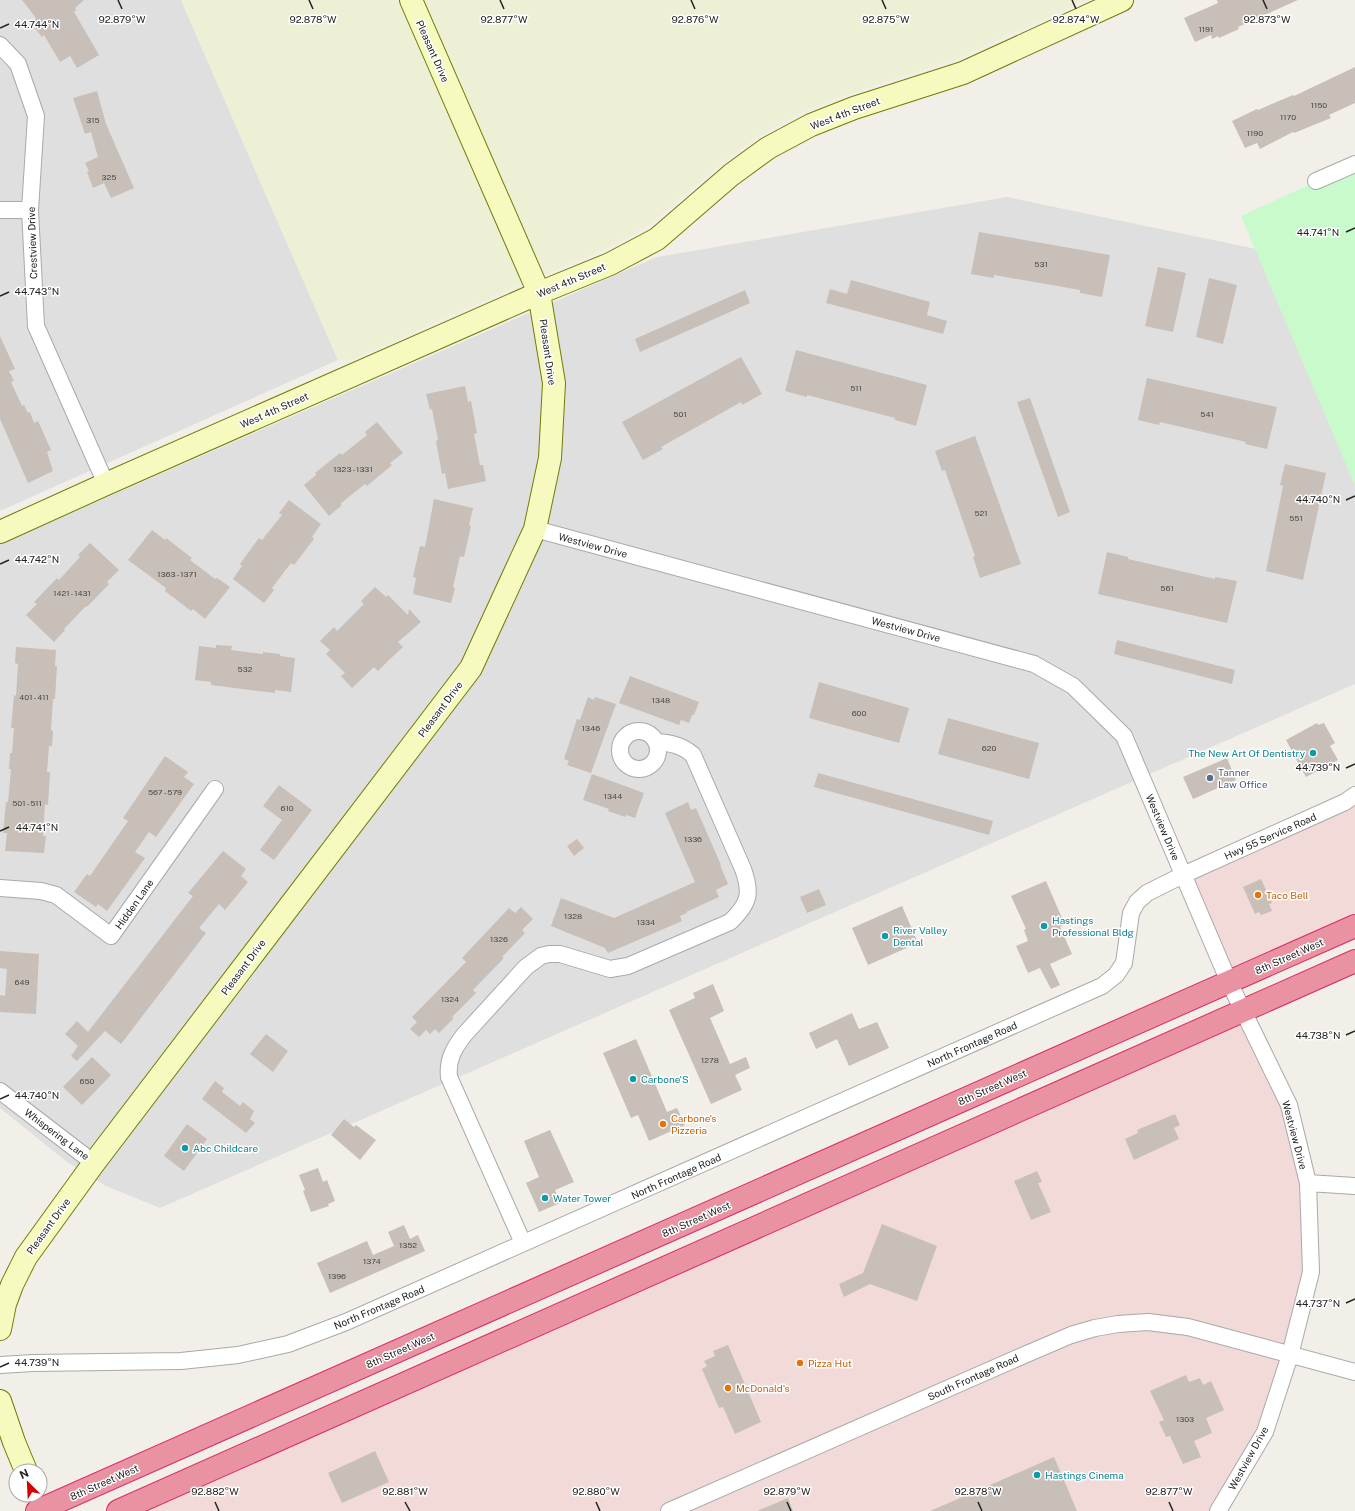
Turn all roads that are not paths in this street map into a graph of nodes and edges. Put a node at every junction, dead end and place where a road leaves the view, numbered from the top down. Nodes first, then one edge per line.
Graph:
1 (411, 0) edge
2 (1122, 0) edge
3 (0, 45) edge
4 (1355, 164) edge
5 (1316, 181) dead end
6 (0, 210) edge
7 (30, 210) junction
8 (539, 293) junction
9 (106, 484) junction
10 (535, 529) junction
11 (0, 532) edge
12 (656, 742) dead end
13 (215, 789) dead end
14 (1355, 795) edge
15 (1183, 875) junction
16 (0, 888) edge
17 (1355, 926) edge
18 (1355, 961) edge
19 (1229, 982) junction
20 (1242, 1011) junction
21 (0, 1091) edge
22 (94, 1163) junction
23 (1308, 1183) junction
24 (1355, 1186) edge
25 (523, 1243) junction
26 (0, 1329) edge
27 (1290, 1355) junction
28 (0, 1365) edge
29 (1355, 1372) edge
30 (0, 1401) edge
31 (23, 1463) edge
32 (41, 1506) edge
33 (118, 1511) edge
34 (670, 1511) edge
35 (1218, 1511) edge

1 - 8 street, Pleasant Drive
2 - 8 street, West 4th Street
3 - 7 street, Crestview Drive
4 - 5 street
6 - 7 street
7 - 9 street, Crestview Drive
8 - 9 street, West 4th Street
8 - 10 street, Pleasant Drive
9 - 11 street, West 4th Street
10 - 15 street, Westview Drive
10 - 22 street, Pleasant Drive
12 - 25 street
13 - 16 street, Hidden Lane
14 - 15 street, Hwy 55 Service Road
15 - 19 street, Westview Drive
15 - 25 street, North Frontage Road
17 - 19 highway, 8th Street West
18 - 20 highway
19 - 20 street, Westview Drive
19 - 32 highway, 8th Street West
20 - 23 street, Westview Drive
20 - 33 highway
21 - 22 street, Whispering Lane
22 - 26 street, Pleasant Drive
23 - 24 street
23 - 27 street, Westview Drive
25 - 28 street, North Frontage Road
27 - 29 street, South Frontage Road
27 - 34 street, South Frontage Road
27 - 35 street, Westview Drive
30 - 31 street

